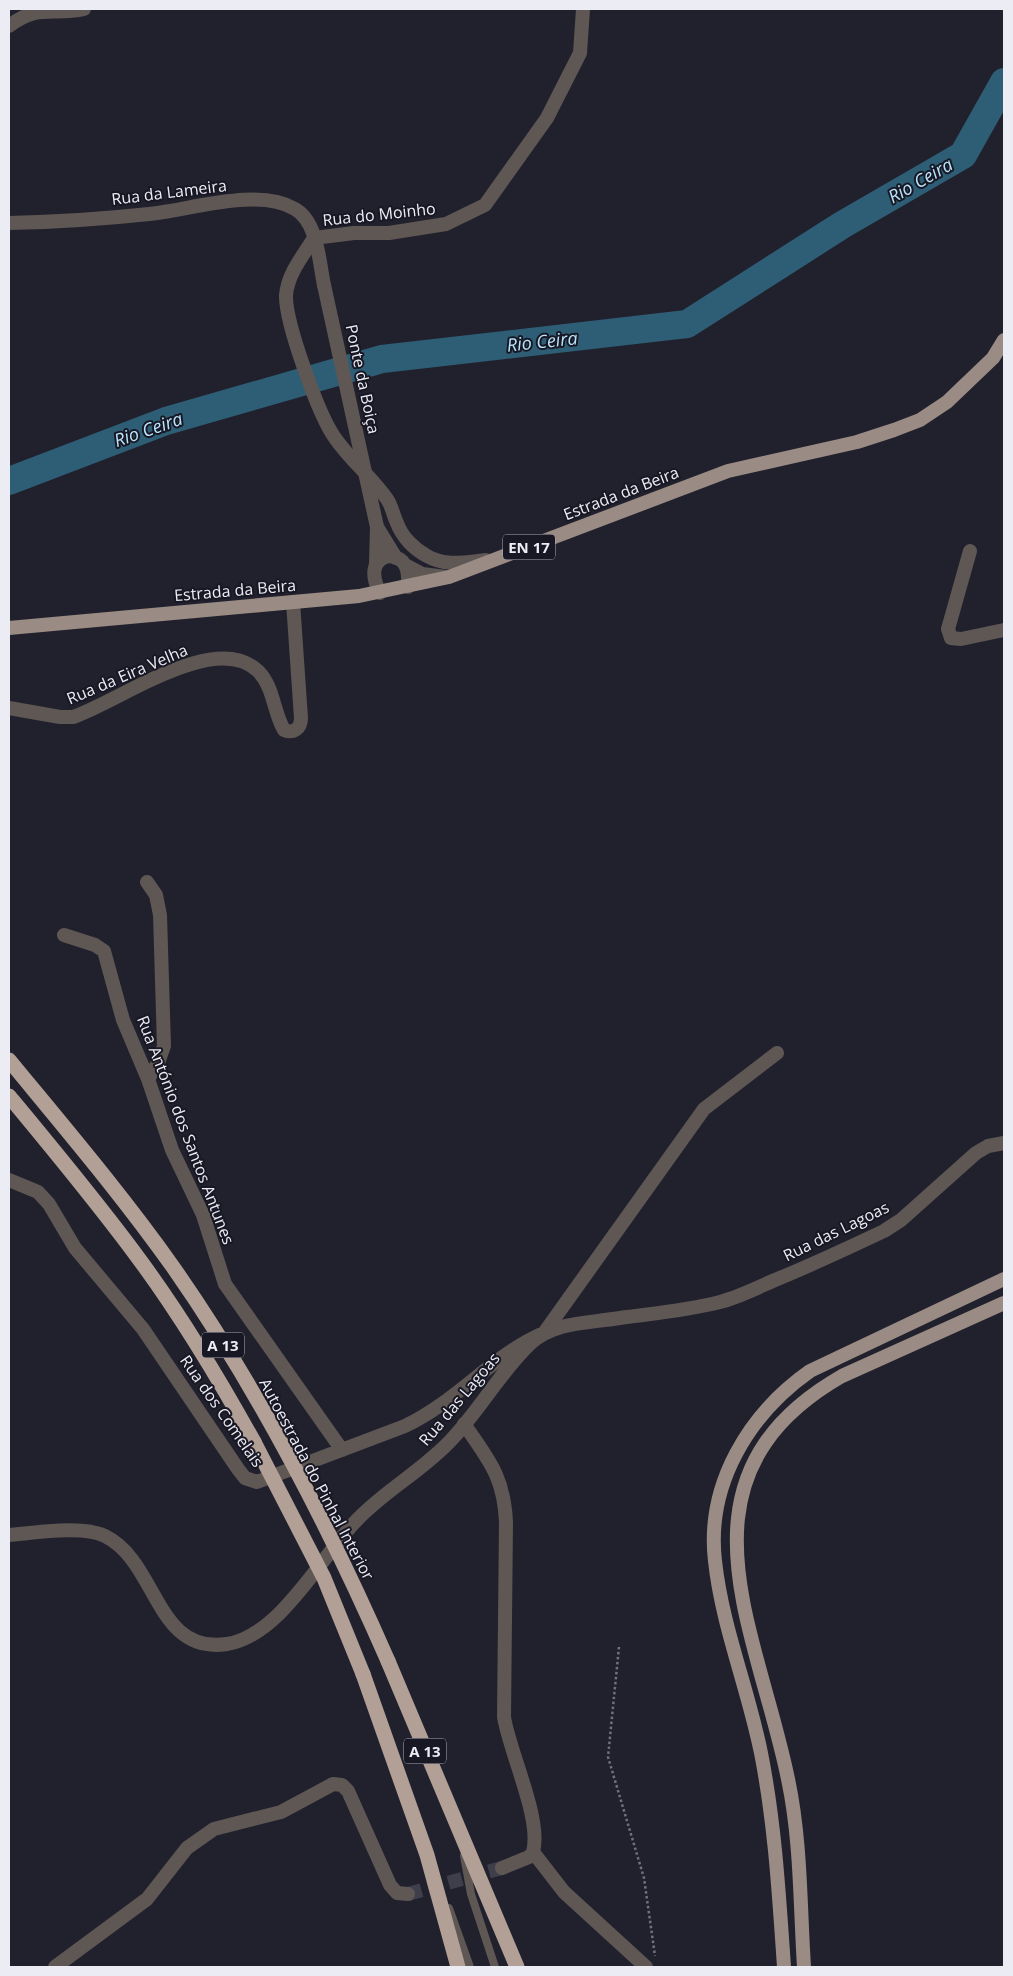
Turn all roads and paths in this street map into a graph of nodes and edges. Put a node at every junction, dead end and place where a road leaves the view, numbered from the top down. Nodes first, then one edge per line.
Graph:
1 (84, 9) edge
2 (583, 9) edge
3 (9, 26) edge
4 (9, 223) edge
5 (314, 238) junction
6 (1004, 340) edge
7 (377, 527) junction
8 (970, 551) dead end
9 (504, 557) junction
10 (401, 561) junction
11 (375, 567) junction
12 (450, 577) junction
13 (408, 587) junction
14 (380, 593) junction
15 (358, 596) junction
16 (293, 602) junction
17 (9, 628) edge
18 (1004, 630) edge
19 (9, 708) edge
20 (147, 882) dead end
21 (64, 935) dead end
22 (778, 1053) dead end
23 (9, 1060) edge
24 (148, 1078) junction
25 (9, 1096) edge
26 (1004, 1143) edge
27 (9, 1180) edge
28 (1004, 1279) edge
29 (1004, 1303) edge
30 (544, 1333) junction
31 (464, 1424) junction
32 (342, 1450) junction
33 (9, 1535) edge
34 (619, 1648) dead end
35 (462, 1840) junction
36 (534, 1852) junction
37 (427, 1855) junction
38 (502, 1868) tunnel mouth
39 (408, 1894) dead end
40 (651, 1963) edge
41 (55, 1967) edge
42 (458, 1967) edge
43 (470, 1967) edge
44 (495, 1967) edge
45 (517, 1967) edge
46 (784, 1967) edge
47 (804, 1967) edge

1 - 3 street
2 - 5 street, Rua do Moinho
4 - 5 street, Rua da Lameira
5 - 7 street, Ponte da Boiça, bridge
5 - 9 street, Rua do Moinho
6 - 9 main road, Estrada da Beira / EN 17
7 - 10 street, Ponte da Boiça
7 - 11 street, Ponte da Boiça
8 - 18 street
9 - 12 main road, Estrada da Beira / EN 17
10 - 11 street
10 - 12 street
10 - 13 street, Ponte da Boiça
11 - 14 street, Ponte da Boiça
11 - 15 street, Ponte da Boiça
12 - 13 main road, Estrada da Beira / EN 17
13 - 14 main road, Estrada da Beira / EN 17
14 - 15 main road, Estrada da Beira / EN 17
15 - 16 main road, Estrada da Beira / EN 17
16 - 17 main road, Estrada da Beira / EN 17
16 - 19 street, Rua da Eira Velha
20 - 24 street
21 - 24 street, Rua António dos Santos Antunes
22 - 30 street
23 - 35 highway, Autoestrada do Pinhal Interior / A 13, bridge
24 - 32 street, Rua António dos Santos Antunes
25 - 37 highway, A 13, bridge
26 - 30 street, Rua das Lagoas
27 - 32 street, Rua dos Comelais
28 - 46 main road
29 - 47 main road
30 - 31 street, Rua das Lagoas
30 - 32 street, Rua dos Comelais
31 - 33 street, Rua das Lagoas
31 - 36 street
34 - 40 path
35 - 44 lane, Autoestrada do Pinhal Interior / A 13
35 - 45 highway, A 13
36 - 38 street
36 - 40 street
37 - 42 highway, A 13
37 - 43 lane, A 13
39 - 41 street

